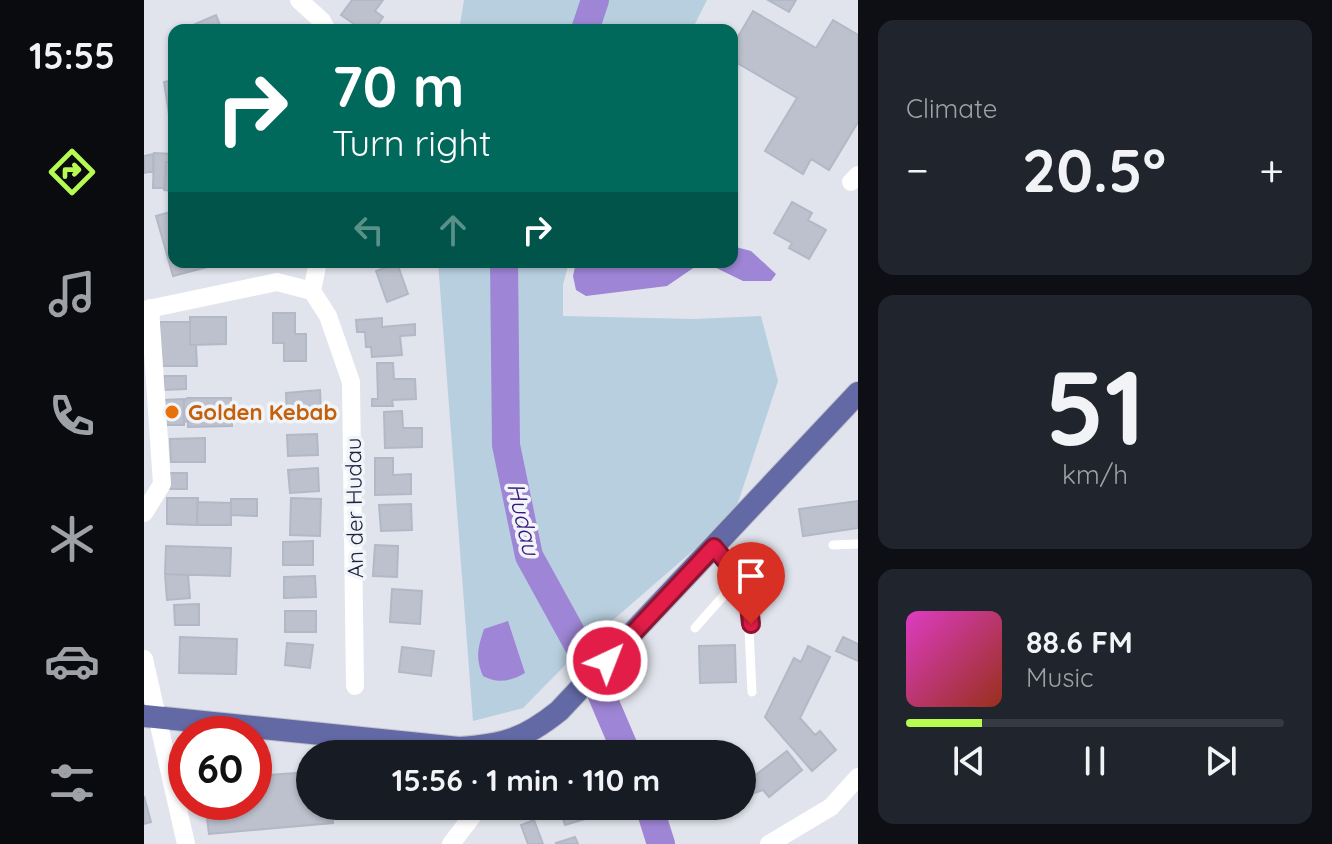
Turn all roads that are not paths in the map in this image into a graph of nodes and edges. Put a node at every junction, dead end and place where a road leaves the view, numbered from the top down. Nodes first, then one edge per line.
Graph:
1 (299, 0) edge
2 (324, 24) edge
3 (317, 268) edge
4 (312, 291) junction
5 (147, 309) edge
6 (858, 393) edge
7 (144, 513) edge
8 (858, 544) edge
9 (833, 545) dead end
10 (714, 547) junction
11 (741, 576) junction
12 (695, 628) dead end
13 (144, 659) edge
14 (355, 686) dead end
15 (752, 692) dead end
16 (151, 717) edge
17 (272, 734) edge
18 (355, 740) edge
19 (518, 740) edge
20 (168, 768) edge
21 (858, 777) edge
22 (181, 820) edge
23 (469, 820) edge
24 (186, 844) edge
25 (451, 844) edge
26 (769, 844) edge

1 - 2 street
3 - 4 street
4 - 5 street
4 - 14 street, An der Hudau
5 - 7 street
6 - 10 main road
8 - 9 lane
10 - 11 lane
10 - 19 main road
11 - 12 lane
11 - 15 lane
13 - 16 street
16 - 20 street
17 - 18 main road
21 - 26 street
22 - 24 street
23 - 25 street

